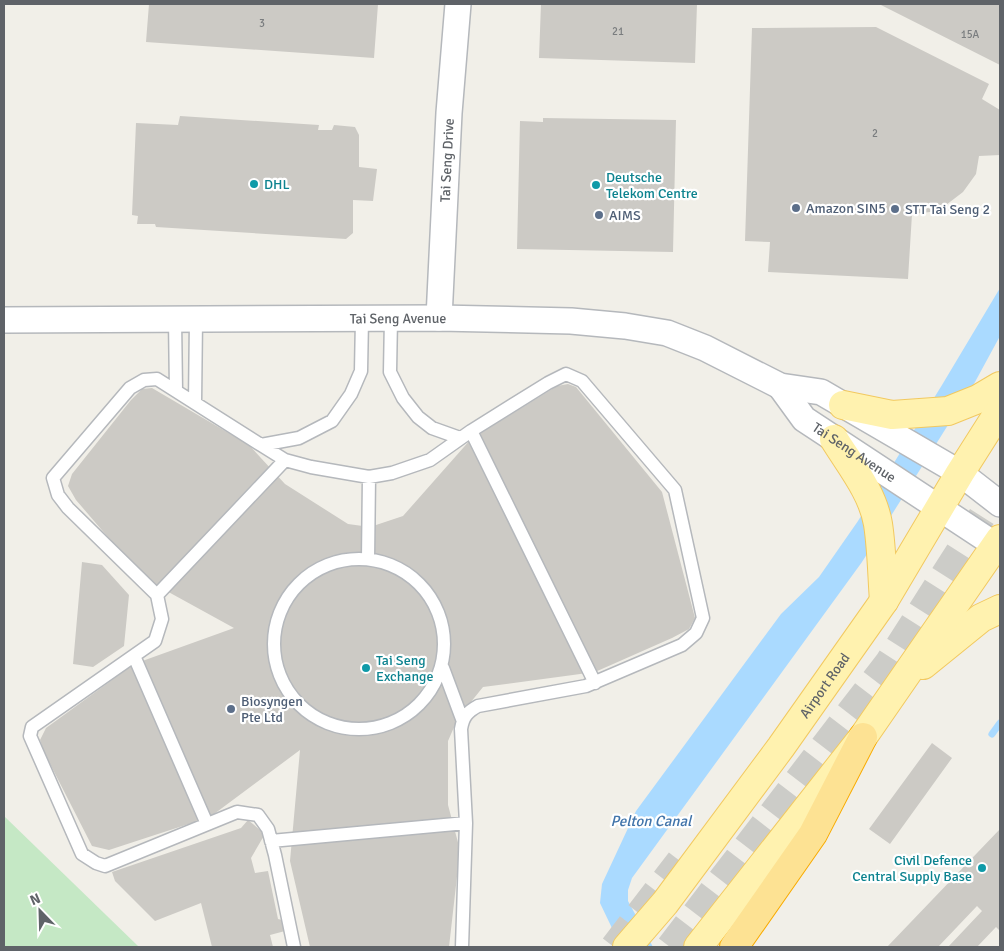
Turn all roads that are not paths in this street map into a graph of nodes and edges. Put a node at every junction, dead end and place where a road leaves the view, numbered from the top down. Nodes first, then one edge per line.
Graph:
1 (458, 4) edge
2 (390, 318) junction
3 (439, 318) junction
4 (186, 319) junction
5 (362, 319) junction
6 (4, 320) edge
7 (780, 386) junction
8 (1000, 386) edge
9 (176, 390) junction
10 (196, 403) junction
11 (843, 404) junction
12 (1000, 410) edge
13 (465, 434) junction
14 (834, 439) junction
15 (261, 445) junction
16 (285, 460) junction
17 (960, 473) junction
18 (369, 477) junction
19 (1000, 504) edge
20 (940, 508) junction
21 (999, 544) edge
22 (368, 559) junction
23 (157, 595) junction
24 (884, 601) junction
25 (1000, 609) edge
26 (134, 656) junction
27 (443, 668) junction
28 (595, 682) junction
29 (900, 683) junction
30 (462, 719) junction
31 (863, 737) junction
32 (466, 823) junction
33 (207, 824) junction
34 (271, 841) junction
35 (294, 947) edge
36 (462, 947) edge
37 (626, 947) edge
38 (698, 947) edge
39 (734, 947) edge

1 - 3 street, Tai Seng Drive
2 - 3 street, Tai Seng Avenue
2 - 5 street, Tai Seng Avenue
2 - 13 lane
3 - 7 street, Tai Seng Avenue
4 - 5 street, Tai Seng Avenue
4 - 6 street, Tai Seng Avenue
4 - 9 lane
4 - 10 lane
5 - 15 lane
7 - 11 street, Tai Seng Avenue
7 - 14 street, Tai Seng Avenue
8 - 11 main road
9 - 10 lane
9 - 23 lane
10 - 15 lane
11 - 17 street, Tai Seng Avenue
12 - 17 main road, Airport Road
13 - 18 lane
13 - 28 lane
13 - 28 lane
14 - 20 street, Tai Seng Avenue
14 - 24 main road
15 - 16 lane
16 - 18 lane
16 - 23 lane
17 - 19 street, Tai Seng Avenue
17 - 20 main road, Airport Road
18 - 22 lane
20 - 21 street, Tai Seng Avenue
20 - 24 main road, Airport Road
21 - 29 main road
22 - 27 lane
22 - 27 lane
23 - 26 lane
24 - 37 main road, Airport Road
25 - 29 main road
26 - 33 lane
26 - 33 lane
27 - 30 lane
28 - 30 lane
29 - 31 main road
30 - 32 lane
31 - 38 main road
31 - 39 highway
32 - 34 lane
32 - 36 lane
33 - 34 lane
34 - 35 lane

